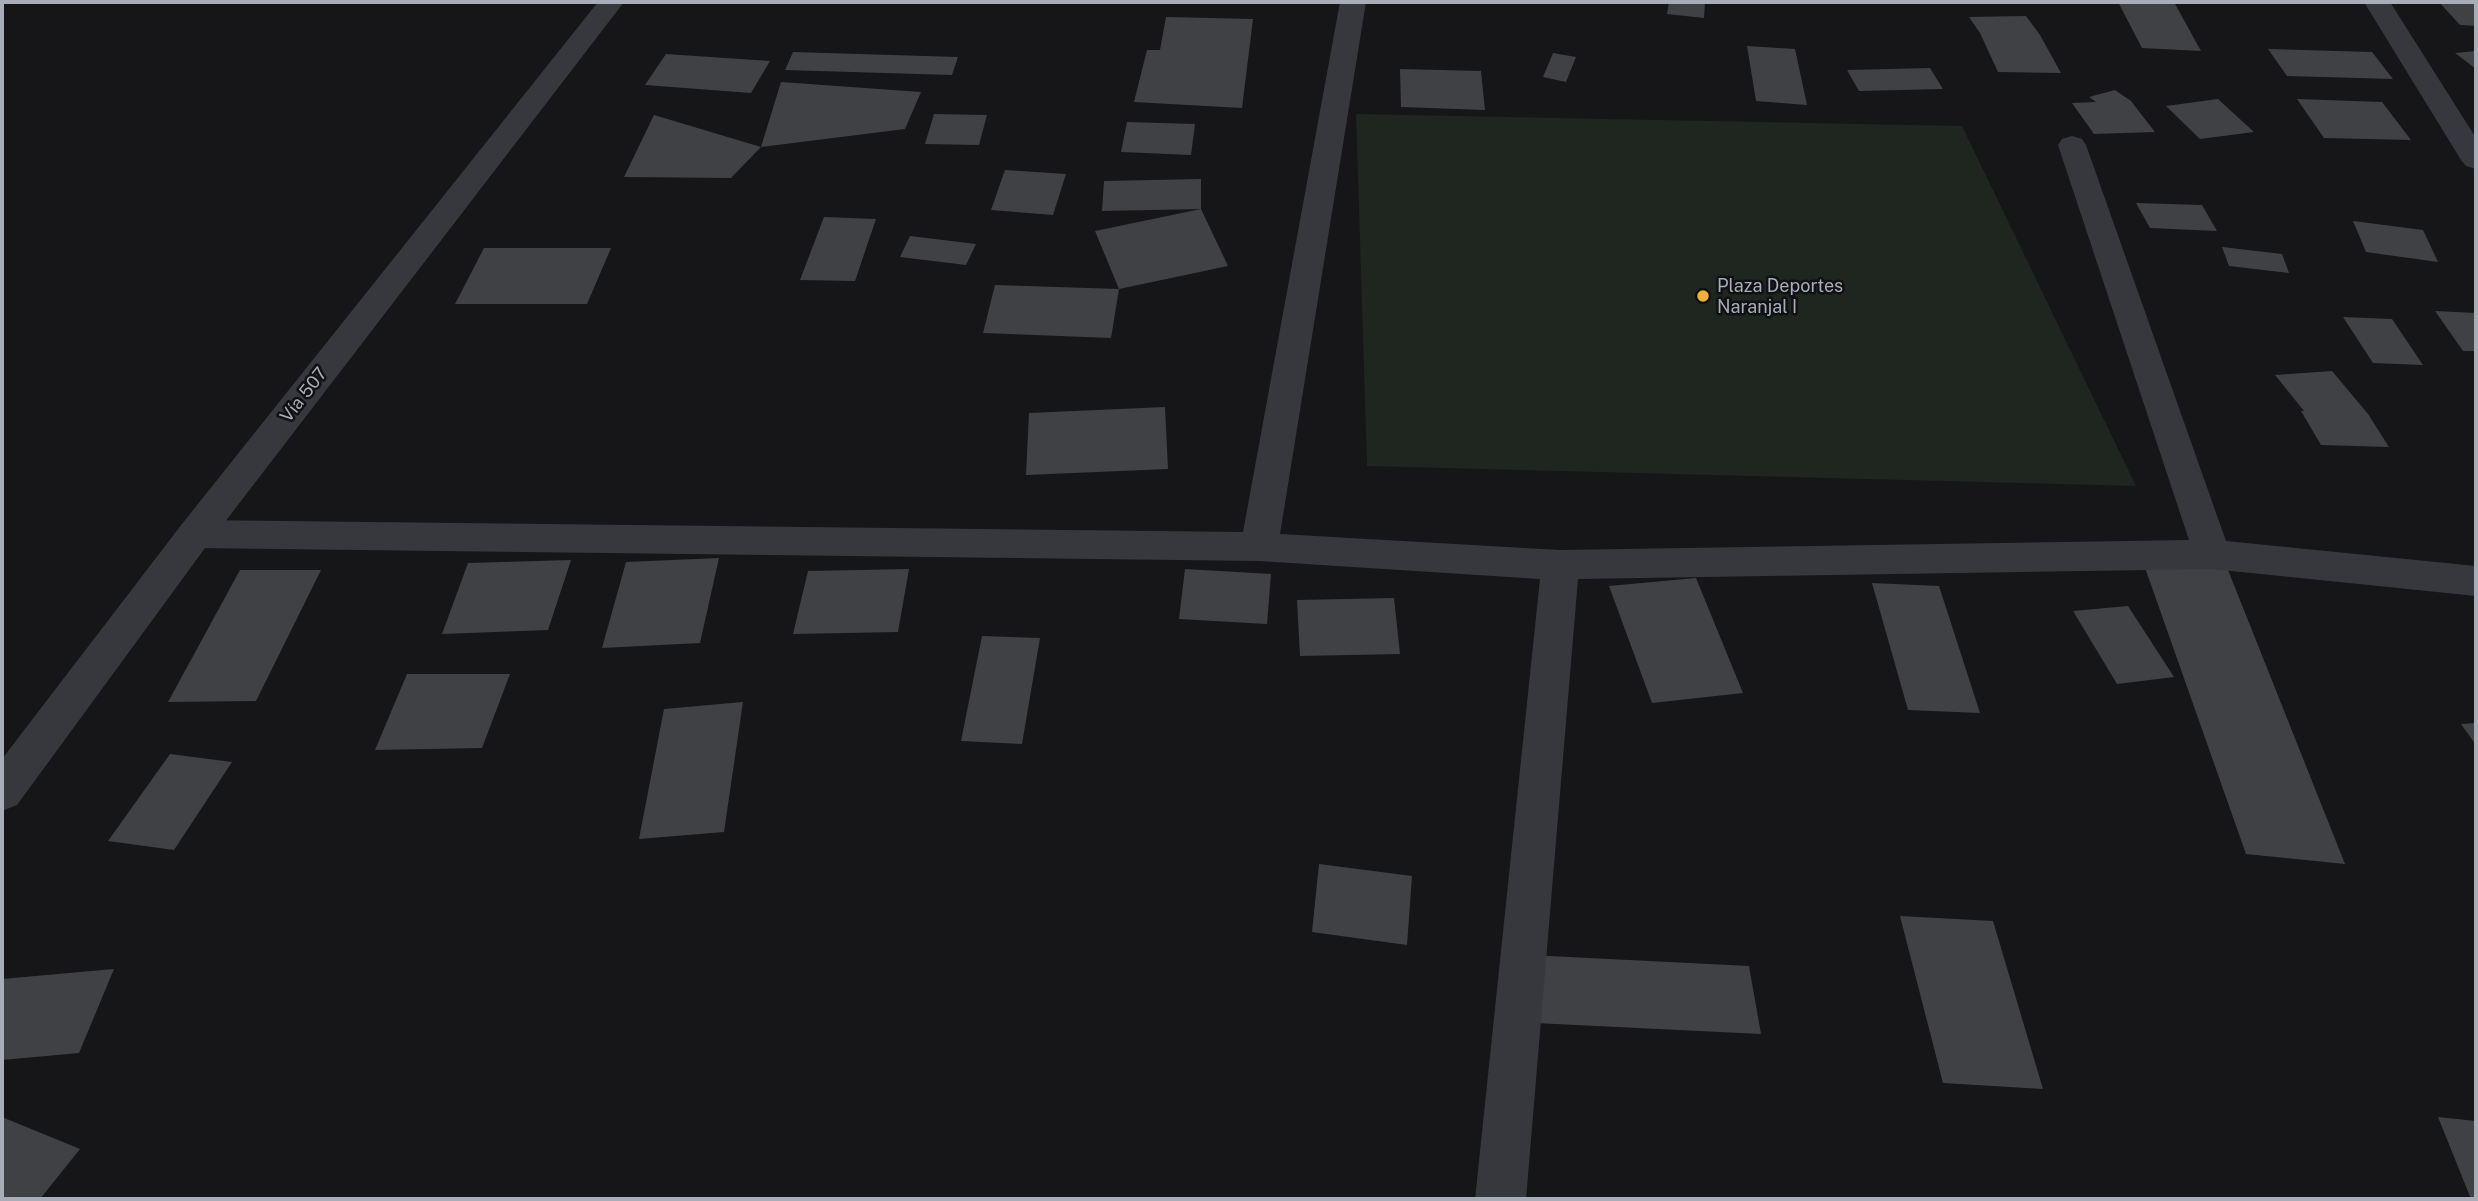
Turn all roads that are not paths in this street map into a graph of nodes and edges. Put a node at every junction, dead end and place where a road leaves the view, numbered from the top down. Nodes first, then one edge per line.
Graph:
1 (611, 2) edge
2 (1353, 2) edge
3 (2377, 2) edge
4 (2072, 145) dead end
5 (2476, 160) edge
6 (195, 534) junction
7 (1259, 547) junction
8 (2212, 554) junction
9 (1560, 565) junction
10 (2476, 581) edge
11 (2, 792) edge
12 (1500, 1199) edge

1 - 6 street, Vía 507
2 - 7 street
3 - 5 street
4 - 8 street
6 - 7 street
6 - 11 street, Vía 507
7 - 9 street
8 - 9 street
8 - 10 street
9 - 12 street

